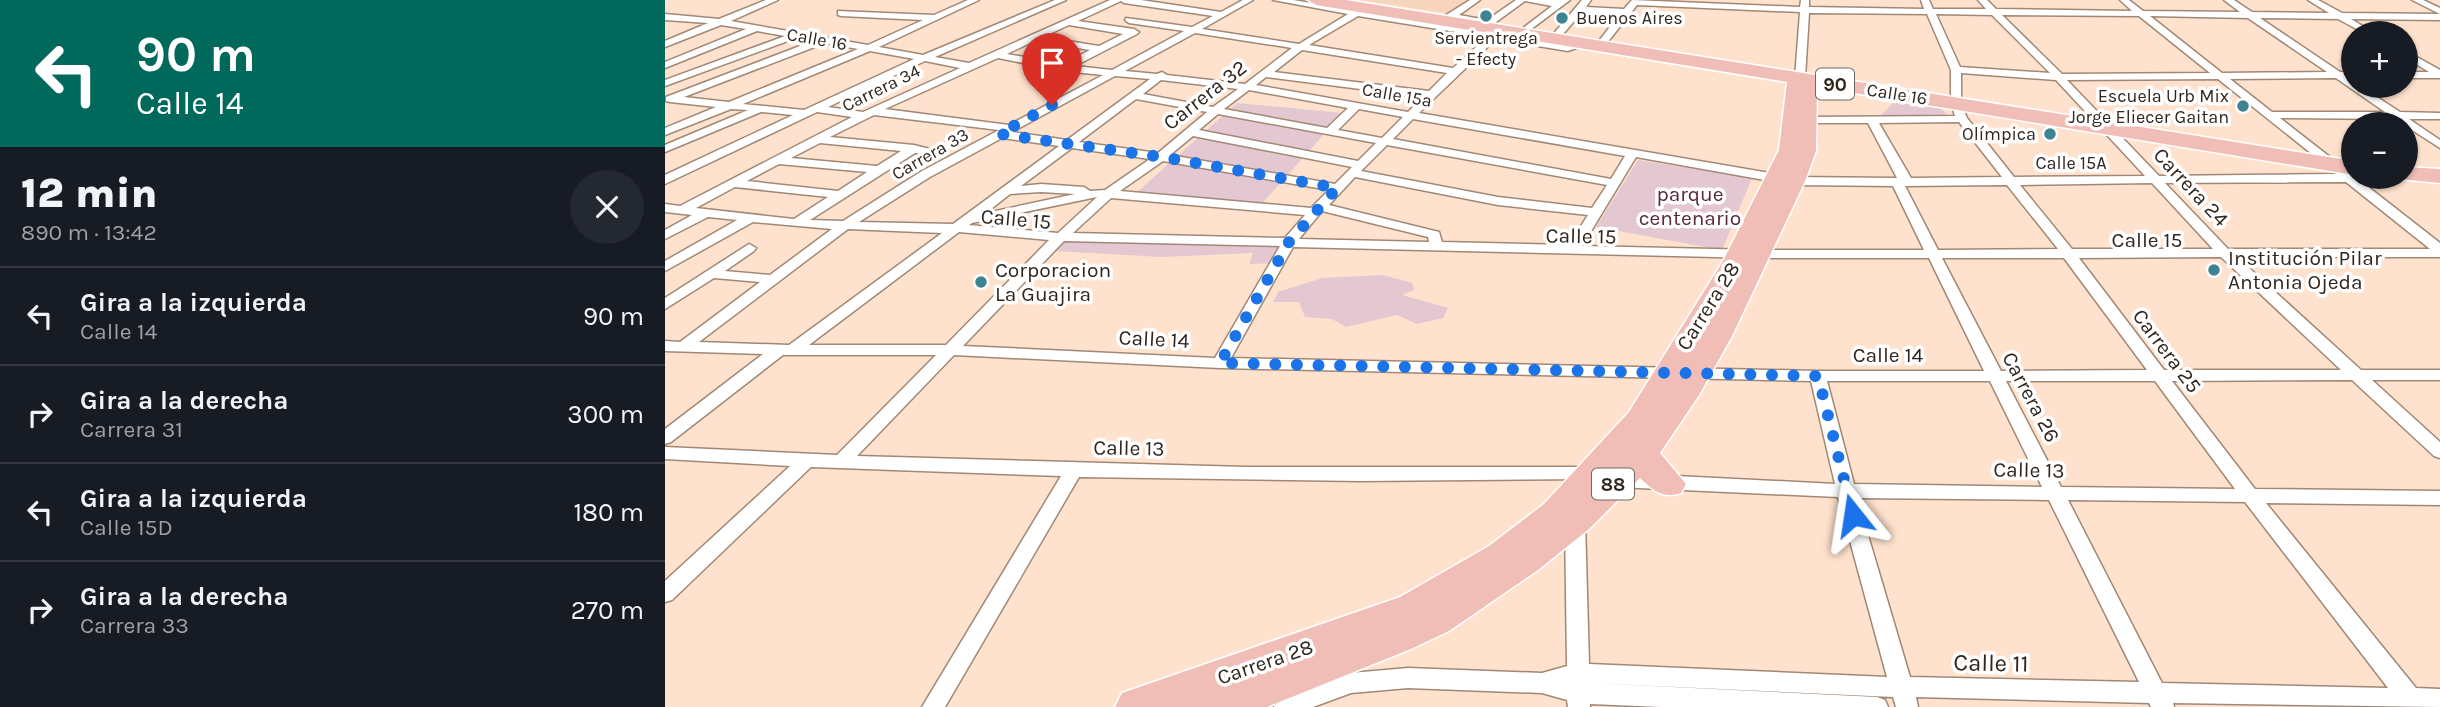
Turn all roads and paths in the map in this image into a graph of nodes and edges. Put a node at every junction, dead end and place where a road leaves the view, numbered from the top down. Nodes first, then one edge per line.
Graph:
1 (774, 0) edge
2 (975, 0) edge
3 (1062, 0) edge
4 (1117, 0) edge
5 (1124, 0) edge
6 (1171, 0) edge
7 (1249, 0) edge
8 (1277, 0) edge
9 (1316, 0) edge
10 (1476, 0) edge
11 (1522, 0) edge
12 (1529, 0) edge
13 (1587, 0) edge
14 (1982, 0) edge
15 (2124, 0) edge
16 (2228, 0) edge
17 (2236, 0) edge
18 (2312, 0) edge
19 (2416, 0) edge
20 (1636, 1) edge
21 (1563, 2) edge
22 (1160, 5) junction
23 (1805, 5) edge
24 (726, 6) dead end
25 (1928, 6) edge
26 (754, 9) junction
27 (1360, 10) junction
28 (2440, 11) edge
29 (1550, 12) junction
30 (1576, 12) junction
31 (1627, 12) junction
32 (1994, 12) junction
33 (841, 13) dead end
34 (1219, 14) junction
35 (2141, 14) junction
36 (1027, 15) junction
37 (2255, 15) junction
38 (2340, 16) junction
39 (665, 17) edge
40 (2440, 17) edge
41 (933, 18) junction
42 (1040, 18) dead end
43 (1448, 18) junction
44 (1053, 20) dead end
45 (1129, 20) junction
46 (2349, 21) edge
47 (723, 22) junction
48 (1066, 22) junction
49 (1151, 23) junction
50 (756, 28) junction
51 (1109, 29) junction
52 (1491, 29) junction
53 (1191, 30) junction
54 (1524, 31) junction
55 (1132, 33) junction
56 (795, 35) junction
57 (1031, 38) junction
58 (1555, 38) junction
59 (824, 40) junction
60 (665, 44) edge
61 (1592, 44) junction
62 (1300, 47) junction
63 (869, 48) junction
64 (1100, 49) junction
65 (995, 54) junction
66 (924, 58) junction
67 (2418, 61) edge
68 (665, 65) edge
69 (968, 66) junction
70 (1062, 68) junction
71 (1956, 69) junction
72 (1114, 71) junction
73 (1455, 71) junction
74 (2341, 71) edge
75 (1266, 74) junction
76 (2440, 74) edge
77 (1162, 75) junction
78 (2418, 75) edge
79 (2341, 76) edge
80 (2059, 77) junction
81 (1800, 78) junction
82 (2222, 78) junction
83 (665, 83) edge
84 (1247, 87) junction
85 (1431, 95) junction
86 (1134, 96) junction
87 (668, 98) edge
88 (2378, 98) edge
89 (2379, 98) edge
90 (1356, 106) junction
91 (725, 107) junction
92 (758, 110) junction
93 (810, 111) junction
94 (1215, 111) junction
95 (1959, 111) junction
96 (2397, 112) edge
97 (2397, 112) edge
98 (867, 113) junction
99 (2440, 114) edge
100 (1410, 115) junction
101 (2269, 115) junction
102 (2418, 115) edge
103 (2341, 116) edge
104 (665, 119) edge
105 (1806, 120) junction
106 (1872, 120) junction
107 (689, 121) junction
108 (2418, 125) edge
109 (2106, 127) junction
110 (2418, 128) edge
111 (1005, 131) junction
112 (1329, 131) junction
113 (665, 132) edge
114 (1192, 132) junction
115 (2440, 137) edge
116 (817, 139) junction
117 (1384, 141) junction
118 (1070, 143) junction
119 (2440, 145) edge
120 (914, 148) junction
121 (665, 149) edge
122 (933, 151) dead end
123 (1633, 153) junction
124 (1161, 157) junction
125 (775, 160) junction
126 (2332, 165) junction
127 (1355, 169) junction
128 (2341, 169) edge
129 (879, 170) junction
130 (2341, 173) edge
131 (2418, 175) edge
132 (2440, 176) edge
133 (1785, 179) junction
134 (665, 180) edge
135 (2010, 180) junction
136 (2156, 180) junction
137 (1902, 182) junction
138 (732, 183) junction
139 (1614, 183) junction
140 (1337, 188) junction
141 (2369, 189) edge
142 (1006, 191) junction
143 (1104, 193) junction
144 (840, 195) junction
145 (665, 208) edge
146 (1316, 209) junction
147 (682, 210) junction
148 (1596, 212) junction
149 (705, 214) junction
150 (750, 218) junction
151 (665, 219) edge
152 (796, 223) junction
153 (844, 226) junction
154 (957, 227) junction
155 (665, 235) edge
156 (1057, 240) junction
157 (1287, 246) junction
158 (1436, 246) junction
159 (750, 248) dead end
160 (1573, 249) junction
161 (2440, 252) edge
162 (1933, 257) junction
163 (2070, 257) junction
164 (2228, 257) junction
165 (1747, 258) junction
166 (2440, 262) edge
167 (665, 267) edge
168 (712, 274) junction
169 (771, 279) junction
170 (665, 305) edge
171 (665, 346) edge
172 (683, 347) junction
173 (786, 350) junction
174 (949, 350) junction
175 (1220, 363) junction
176 (1682, 372) junction
177 (2440, 374) edge
178 (2160, 375) junction
179 (2355, 375) junction
180 (1818, 376) junction
181 (1994, 376) junction
182 (665, 438) edge
183 (2440, 452) edge
184 (665, 453) edge
185 (1643, 453) junction
186 (807, 460) junction
187 (841, 462) junction
188 (1074, 470) junction
189 (1605, 477) junction
190 (1669, 484) junction
191 (1846, 491) junction
192 (2056, 493) junction
193 (2250, 496) junction
194 (2440, 498) edge
195 (1575, 521) junction
196 (665, 594) edge
197 (1285, 688) edge
198 (1579, 691) edge
199 (1904, 697) edge
200 (2440, 699) edge
201 (2159, 700) edge
202 (2414, 703) edge
203 (933, 707) edge
204 (1137, 707) edge
205 (1214, 707) edge
206 (1877, 707) edge

1 - 26 street
2 - 41 street
3 - 36 street
4 - 48 street, Carrera 34
5 - 22 street
6 - 22 street
7 - 34 street, Carrera 33
8 - 27 street
9 - 27 highway, Calle 16 / 90
10 - 43 street
11 - 52 street
12 - 21 street
13 - 30 street
14 - 32 street, Carrera 24
15 - 35 street
16 - 37 street
17 - 37 street
18 - 38 street
19 - 28 street
20 - 23 street
20 - 31 street
21 - 29 street
22 - 34 street
22 - 45 street
23 - 25 street
23 - 81 street
24 - 26 street
25 - 32 street
25 - 71 street
26 - 47 street
27 - 43 highway, Calle 16 / 90
27 - 52 street
27 - 62 street, Carrera 32
29 - 30 street
29 - 54 street
30 - 31 street
30 - 58 street
31 - 61 street
32 - 35 street
32 - 80 street, Carrera 24
33 - 41 street
34 - 53 street, Carrera 33
35 - 37 street
35 - 82 street
36 - 42 street
36 - 66 street
37 - 38 street
37 - 74 street
38 - 40 street
38 - 46 street
39 - 47 street, Calle 16
41 - 63 street
43 - 52 highway, Calle 16 / 90
44 - 48 street
45 - 49 street
45 - 51 street
47 - 50 street, Calle 16
47 - 60 street
48 - 51 street
48 - 57 street, Carrera 34
49 - 53 street
49 - 55 street
50 - 56 street, Calle 16
50 - 68 street
51 - 55 street
52 - 54 highway, Calle 16 / 90
52 - 61 street
52 - 73 street
53 - 62 street
53 - 72 street, Carrera 33
54 - 58 highway, Calle 16 / 90
55 - 64 street
56 - 59 street, Calle 16
56 - 83 street
57 - 64 street
57 - 65 street, Carrera 34
58 - 61 highway, Calle 16 / 90
59 - 63 street, Calle 16
59 - 87 street
61 - 81 highway, Calle 16 / 90
62 - 73 street
62 - 75 street, Carrera 32
63 - 66 street, Calle 16
63 - 91 street
64 - 70 street
65 - 69 street, Carrera 34
65 - 70 street, Calle 15a
66 - 69 street, Calle 16
66 - 93 street
67 - 76 street
69 - 98 street, Carrera 34
70 - 72 street, Calle 15a
71 - 80 street
71 - 95 street
72 - 77 street, Calle 15a
72 - 111 street, Carrera 33
73 - 85 street
75 - 84 street, Carrera 32
75 - 85 street
76 - 78 street
77 - 84 street, Calle 15a
77 - 86 street
79 - 82 street
80 - 82 street
80 - 109 street, Carrera 24
81 - 95 highway, Calle 16 / 90
81 - 105 highway, Carrera 28 / 88
81 - 133 highway, Carrera 28 / 88
82 - 101 street
84 - 90 street, Calle 15a
84 - 94 street, Carrera 32
85 - 100 street
86 - 94 street
86 - 118 street
87 - 91 street
88 - 96 street
89 - 97 street
90 - 100 street, Calle 15a
90 - 112 street
91 - 92 street
91 - 107 street
92 - 93 street
92 - 121 street
93 - 98 street
93 - 134 street
94 - 112 street
94 - 114 street, Carrera 32
95 - 106 street
95 - 109 highway, Calle 16 / 90
95 - 135 street, Carrera 25
98 - 111 street
98 - 116 street, Carrera 34
99 - 102 street
100 - 117 street
100 - 123 street, Calle 15a
101 - 103 street
101 - 126 street
104 - 107 street
105 - 106 street
105 - 133 highway, Carrera 28 / 88
106 - 137 street, Carrera 26
107 - 113 street
108 - 115 street
109 - 126 highway, Calle 16 / 90
109 - 136 street, Carrera 24
110 - 119 street
111 - 118 street
111 - 153 street, Carrera 33
112 - 117 street
114 - 124 street, Carrera 32
114 - 127 street
116 - 120 street
116 - 125 street, Carrera 34
117 - 127 street
117 - 139 street
118 - 124 street
118 - 142 street
120 - 122 street
120 - 129 street
123 - 133 street, Calle 15a
123 - 139 street
124 - 140 street
124 - 143 street, Carrera 32
125 - 129 street
125 - 138 street, Carrera 34
126 - 128 highway, Calle 16 / 90
127 - 140 street
127 - 148 street
129 - 144 street
130 - 136 street, Calle 15A
131 - 132 highway
133 - 137 street, Calle 15A
133 - 165 highway, Carrera 28 / 88
135 - 136 street, Calle 15A
135 - 137 street, Calle 15A
135 - 163 street, Carrera 25
136 - 164 street, Carrera 24
137 - 162 street, Carrera 26
138 - 144 street
138 - 147 street, Carrera 34
139 - 148 street
140 - 146 street
141 - 161 street
142 - 143 street
142 - 154 street
143 - 146 street
143 - 154 street
143 - 156 street, Carrera 32
144 - 152 street
145 - 147 street, Calle 15
146 - 157 street
146 - 158 street
147 - 149 street, Calle 15
147 - 151 street, Carrera 34
148 - 160 street
149 - 150 street, Calle 15
149 - 155 street
150 - 152 street, Calle 15
150 - 167 street
152 - 153 street, Calle 15
153 - 154 street, Calle 15
153 - 169 street, Carrera 33
154 - 156 street, Calle 15
154 - 173 street
156 - 157 street, Calle 15
156 - 174 street, Carrera 32
157 - 158 street, Calle 15
157 - 165 street, Calle 15
157 - 175 street
158 - 160 street, Calle 15
159 - 168 street
160 - 165 street, Calle 15
161 - 164 street, Calle 15
162 - 163 street, Calle 15
162 - 165 street, Calle 15
162 - 181 street, Carrera 26
163 - 164 street, Calle 15
163 - 178 street, Carrera 25
164 - 166 street, Calle 15
164 - 179 street, Carrera 24
165 - 176 highway, Carrera 28 / 88
168 - 169 street
168 - 170 street
169 - 172 street, Carrera 33
171 - 172 street, Calle 14
172 - 173 street, Calle 14
173 - 174 street, Calle 14
173 - 182 street
174 - 175 street, Calle 14
174 - 187 street, Carrera 32
175 - 176 street, Calle 14
176 - 180 street, Calle 14
176 - 185 highway, Carrera 28 / 88
176 - 189 highway, Carrera 28 / 88
177 - 179 street, Calle 14
178 - 179 street, Calle 14
178 - 181 street, Calle 14
178 - 193 street, Carrera 25
179 - 183 street, Carrera 24
180 - 181 street, Calle 14
180 - 191 street
181 - 192 street, Carrera 26
184 - 186 street, Calle 13
185 - 189 highway, Carrera 28 / 88
185 - 190 highway
186 - 187 street, Calle 13
186 - 196 street
187 - 188 street, Calle 13
188 - 189 street, Calle 13
188 - 203 street
189 - 190 street, Calle 13
189 - 195 highway, Carrera 28 / 88
189 - 197 highway, Carrera 28 / 88
190 - 191 street, Calle 13
191 - 192 street, Calle 13
191 - 199 street
192 - 193 street, Calle 13
192 - 201 street, Carrera 26
193 - 194 street, Calle 13
193 - 202 street, Carrera 25
195 - 197 highway, Carrera 28 / 88
195 - 198 street
197 - 198 street, Calle 11
197 - 204 highway, Carrera 28 / 88
197 - 205 highway, Carrera 28 / 88
198 - 199 street, Calle 11
198 - 206 street, Calle 11
199 - 201 street, Calle 11
200 - 202 street, Calle 11
201 - 202 street, Calle 11

